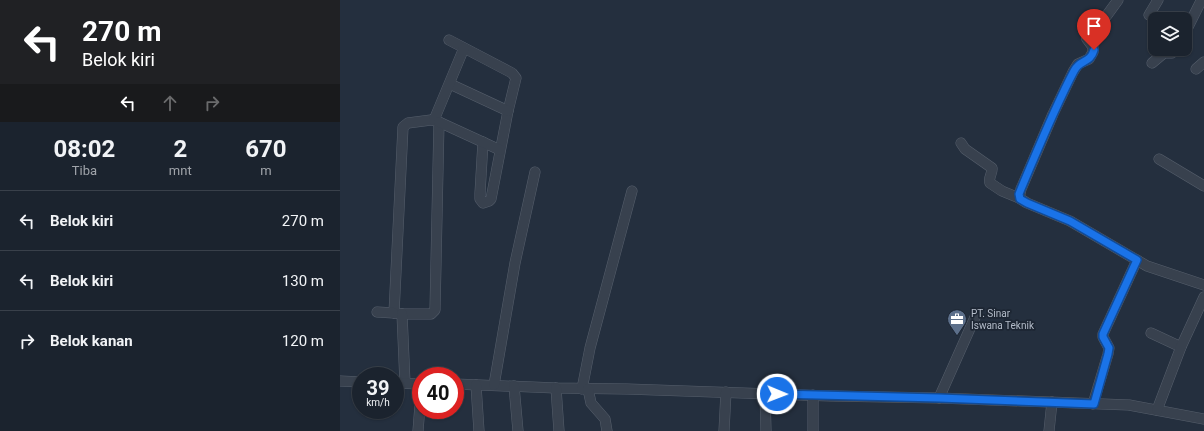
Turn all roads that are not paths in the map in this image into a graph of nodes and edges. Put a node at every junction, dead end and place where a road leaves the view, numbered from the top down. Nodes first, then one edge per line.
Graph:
1 (1118, 0) edge
2 (1158, 0) edge
3 (1199, 3) edge
4 (1151, 12) edge
5 (1192, 18) edge
6 (449, 40) dead end
7 (464, 48) junction
8 (1160, 56) edge
9 (1152, 63) dead end
10 (450, 84) junction
11 (508, 111) junction
12 (436, 121) junction
13 (483, 142) junction
14 (961, 143) dead end
15 (500, 150) junction
16 (1159, 159) dead end
17 (535, 172) dead end
18 (1204, 186) edge
19 (632, 191) dead end
20 (1019, 198) junction
21 (1137, 260) junction
22 (1204, 285) edge
23 (1204, 297) edge
24 (377, 312) dead end
25 (398, 314) junction
26 (976, 315) dead end
27 (1151, 333) dead end
28 (1181, 347) junction
29 (400, 367) edge
30 (340, 381) edge
31 (352, 382) edge
32 (464, 384) edge
33 (476, 385) junction
34 (494, 385) junction
35 (514, 386) junction
36 (556, 388) junction
37 (585, 389) junction
38 (726, 392) junction
39 (765, 393) junction
40 (813, 395) junction
41 (939, 398) junction
42 (1052, 402) junction
43 (1094, 404) junction
44 (1157, 410) junction
45 (419, 419) edge
46 (1204, 419) edge
47 (418, 431) edge
48 (479, 431) edge
49 (518, 431) edge
50 (559, 431) edge
51 (607, 431) edge
52 (724, 431) edge
53 (766, 431) edge
54 (813, 431) edge
55 (1049, 431) edge

1 - 20 street
2 - 4 street
3 - 5 street
6 - 7 street
7 - 10 street
7 - 11 street
8 - 9 street
10 - 11 street
10 - 12 street
11 - 15 street
12 - 13 street
12 - 25 street
12 - 25 street
13 - 15 street
13 - 15 street
14 - 20 street
16 - 18 street
17 - 34 street
19 - 37 street
20 - 21 street
21 - 22 street
21 - 43 street
23 - 28 street
24 - 25 street
25 - 29 street
26 - 41 street
27 - 28 street
28 - 44 street
30 - 31 street
32 - 33 street
33 - 34 street
33 - 48 street
34 - 35 street
35 - 36 street
35 - 49 street
36 - 37 street
36 - 50 street
37 - 38 street
37 - 51 street
38 - 39 street
38 - 52 street
39 - 40 street
39 - 53 street
40 - 41 street
40 - 54 street
41 - 42 street
42 - 43 street
42 - 55 street
43 - 44 street
44 - 46 street
45 - 47 street

